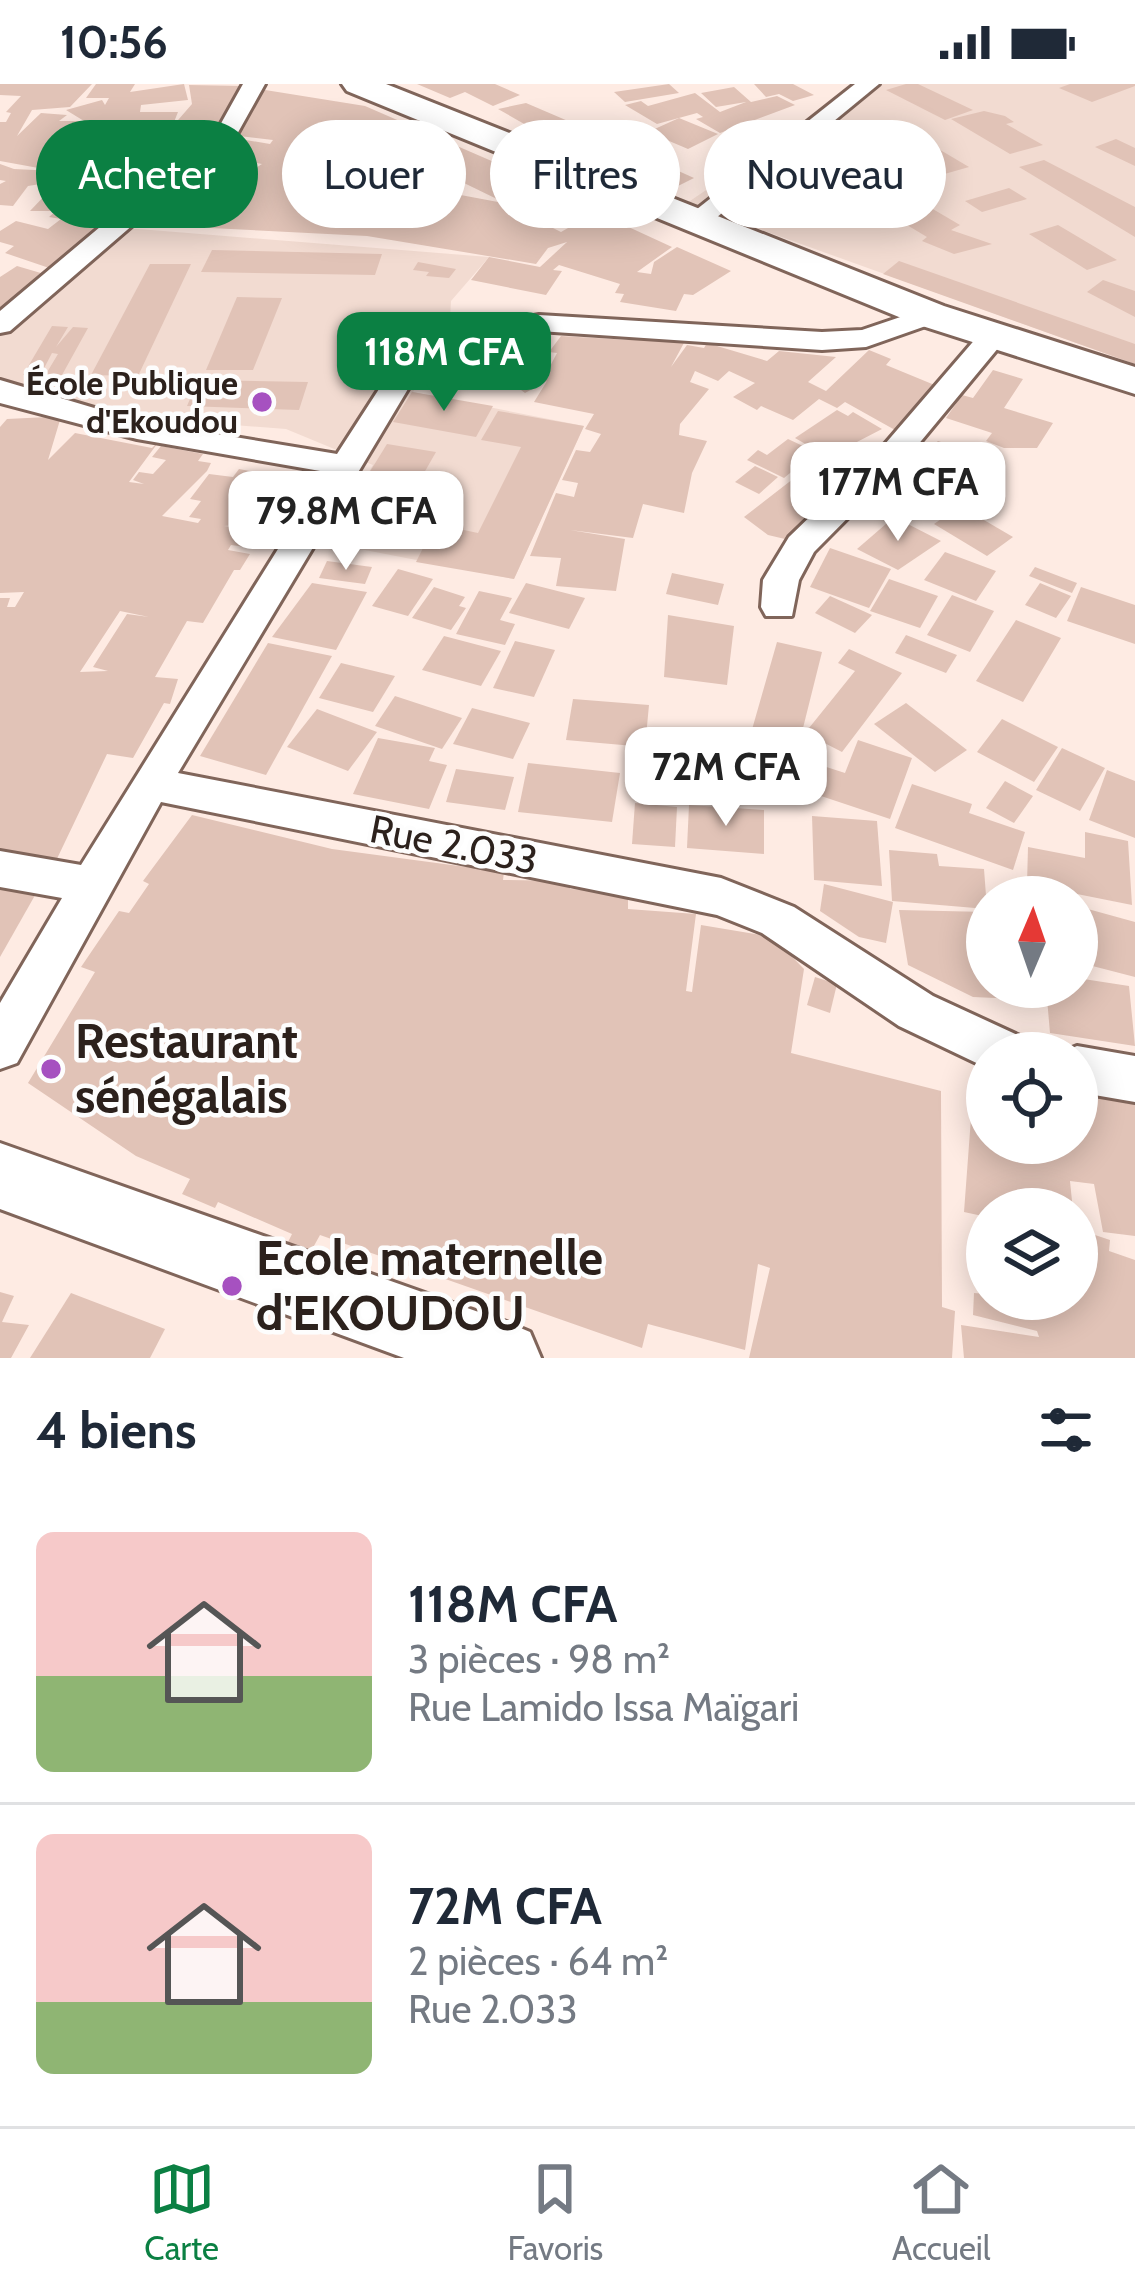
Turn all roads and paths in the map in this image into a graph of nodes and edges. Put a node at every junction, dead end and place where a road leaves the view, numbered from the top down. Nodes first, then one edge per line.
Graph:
1 (254, 84) edge
2 (358, 84) edge
3 (868, 84) edge
4 (696, 222) junction
5 (930, 315) junction
6 (0, 325) edge
7 (994, 335) junction
8 (1135, 381) edge
9 (0, 389) edge
10 (346, 466) junction
11 (779, 607) dead end
12 (150, 784) junction
13 (0, 869) edge
14 (92, 884) junction
15 (966, 1035) edge
16 (0, 1047) edge
17 (1098, 1072) edge
18 (1135, 1078) edge
19 (0, 1176) edge
20 (504, 1358) edge

1 - 6 street
2 - 4 main road
3 - 4 street
4 - 5 main road
5 - 7 main road
5 - 10 street
7 - 8 main road
7 - 11 street
9 - 10 street
10 - 12 street
12 - 14 street
12 - 15 street, Rue 2.033
13 - 14 street
14 - 16 street
17 - 18 street
19 - 20 street

